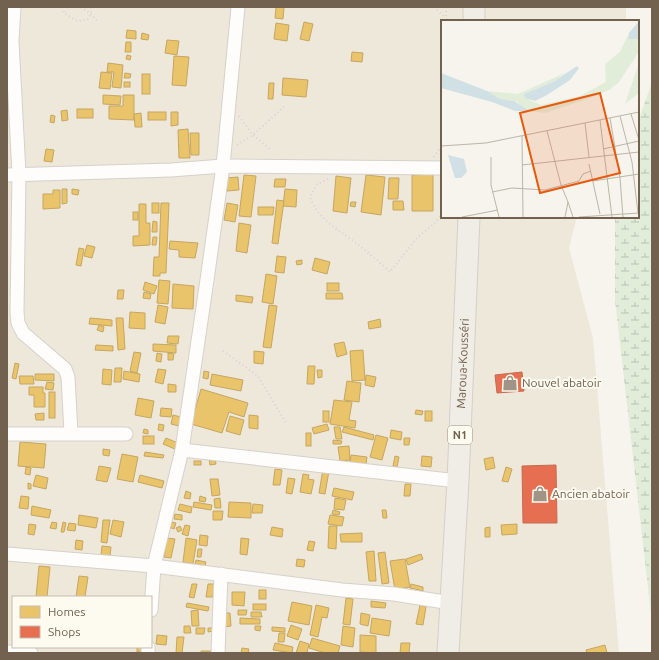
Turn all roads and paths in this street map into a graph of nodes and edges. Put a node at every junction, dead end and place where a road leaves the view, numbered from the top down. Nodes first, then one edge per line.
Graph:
1 (14, 7) edge
2 (63, 7) edge
3 (80, 7) edge
4 (91, 7) edge
5 (238, 7) edge
6 (434, 7) edge
7 (446, 7) edge
8 (474, 7) edge
9 (91, 14) junction
10 (446, 18) joint
11 (474, 20) edge
12 (98, 22) dead end
13 (230, 104) junction
14 (286, 105) dead end
15 (253, 135) junction
16 (441, 142) edge
17 (271, 150) dead end
18 (224, 160) junction
19 (427, 168) junction
20 (441, 168) edge
21 (13, 174) edge
22 (328, 180) dead end
23 (441, 214) edge
24 (470, 218) edge
25 (224, 351) dead end
26 (286, 423) dead end
27 (71, 433) junction
28 (7, 434) edge
29 (126, 434) dead end
30 (182, 450) junction
31 (458, 481) junction
32 (7, 554) edge
33 (154, 566) junction
34 (221, 574) junction
35 (152, 596) edge
36 (451, 603) junction
37 (7, 652) edge
38 (31, 653) edge
39 (218, 653) edge
40 (448, 653) edge

1 - 21 street
2 - 9 path
3 - 9 path
4 - 9 path
5 - 13 street
6 - 10 path
7 - 10 path
8 - 11 highway
9 - 12 path
13 - 15 path
13 - 18 street
14 - 15 path
15 - 17 path
15 - 18 path
16 - 19 path
18 - 19 street
18 - 21 street
18 - 30 street
19 - 20 street
21 - 27 street
22 - 23 path
24 - 31 highway, Maroua-Kousséri / N1
25 - 26 path
27 - 28 street
27 - 29 street
30 - 31 street
30 - 33 street
31 - 36 highway, Maroua-Kousséri / N1
32 - 33 street
33 - 34 street
33 - 35 street
34 - 36 street
34 - 39 street
36 - 40 highway, Maroua-Kousséri / N1
37 - 38 street

